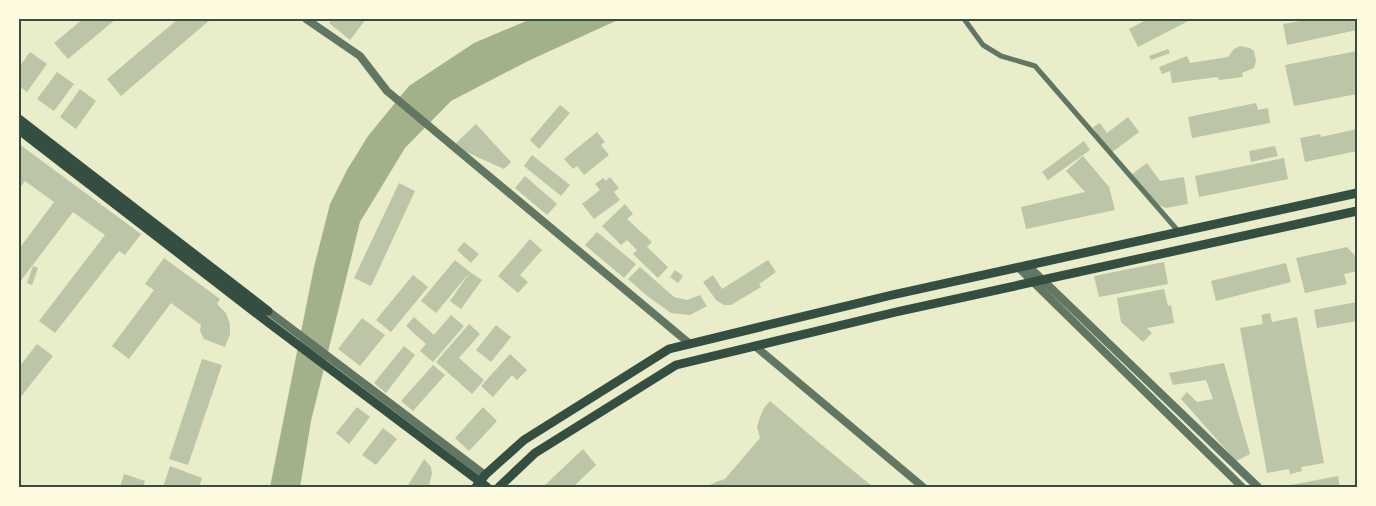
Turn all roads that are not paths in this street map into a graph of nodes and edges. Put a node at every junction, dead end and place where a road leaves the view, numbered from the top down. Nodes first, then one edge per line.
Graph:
1 (306, 19) edge
2 (964, 19) edge
3 (19, 119) edge
4 (19, 130) edge
5 (1357, 193) edge
6 (1357, 211) edge
7 (1179, 232) junction
8 (1023, 266) junction
9 (1038, 281) junction
10 (268, 311) joint
11 (690, 344) junction
12 (755, 346) junction
13 (482, 483) edge
14 (499, 487) edge
15 (923, 487) edge
16 (1242, 487) edge
17 (1258, 487) edge

1 - 11 street
2 - 7 street
3 - 10 main road
4 - 13 main road
5 - 7 main road
6 - 9 main road
7 - 8 main road
8 - 9 street
8 - 11 main road
9 - 12 main road
9 - 16 street
9 - 17 street
10 - 13 street
11 - 13 main road
12 - 14 main road
12 - 15 street

